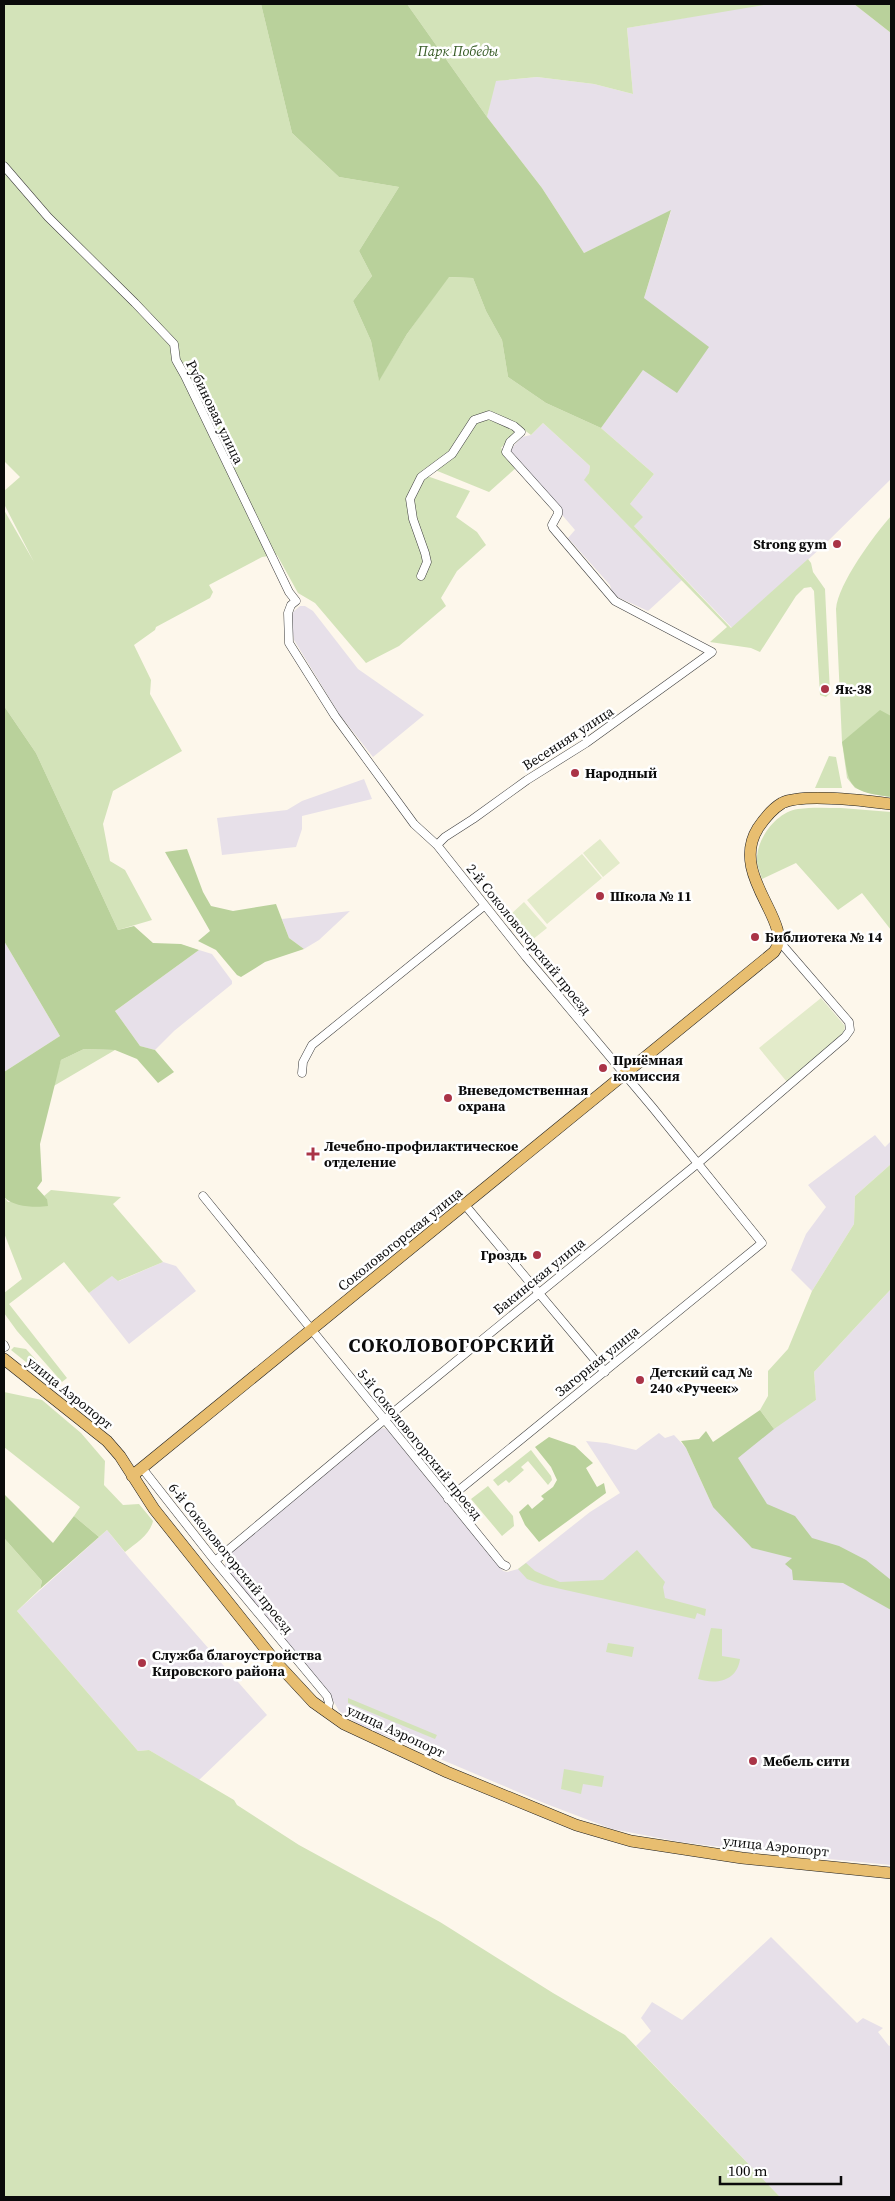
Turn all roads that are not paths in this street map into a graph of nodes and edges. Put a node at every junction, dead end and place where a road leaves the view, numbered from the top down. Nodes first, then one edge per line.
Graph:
1 (4, 166) edge
2 (420, 576) dead end
3 (289, 643) joint
4 (891, 804) edge
5 (437, 845) junction
6 (484, 906) junction
7 (778, 944) junction
8 (302, 1072) dead end
9 (624, 1074) junction
10 (697, 1164) junction
11 (203, 1196) dead end
12 (465, 1205) junction
13 (762, 1243) joint
14 (538, 1293) junction
15 (311, 1330) junction
16 (4, 1359) edge
17 (604, 1372) junction
18 (384, 1420) junction
19 (142, 1468) junction
20 (132, 1476) junction
21 (448, 1499) junction
22 (215, 1561) junction
23 (506, 1566) dead end
24 (327, 1712) junction
25 (891, 1873) edge

1 - 3 street, Рубиновая улица
2 - 5 street, Весенняя улица
3 - 5 street, 2-й Соколовогорский проезд
4 - 7 main road
5 - 6 street, 2-й Соколовогорский проезд
6 - 8 street
6 - 9 street, 2-й Соколовогорский проезд
7 - 9 main road, Соколовогорская улица
7 - 10 street, Бакинская улица
9 - 10 street, 2-й Соколовогорский проезд
9 - 12 main road, Соколовогорская улица
10 - 13 street, 2-й Соколовогорский проезд
10 - 14 street, Бакинская улица
11 - 15 street, 5-й Соколовогорский проезд
12 - 14 street
12 - 15 main road, Соколовогорская улица
13 - 17 street, Загорная улица
14 - 17 street
14 - 18 street, Бакинская улица
15 - 18 street, 5-й Соколовогорский проезд
15 - 19 main road, Соколовогорская улица
16 - 20 main road, улица Аэропорт
17 - 21 street, Загорная улица
18 - 21 street, 5-й Соколовогорский проезд
18 - 22 street, Бакинская улица
19 - 20 main road, Соколовогорская улица
19 - 22 street, 6-й Соколовогорский проезд
20 - 24 main road, улица Аэропорт
21 - 23 street, 5-й Соколовогорский проезд
22 - 24 street, 6-й Соколовогорский проезд
24 - 25 main road, улица Аэропорт

